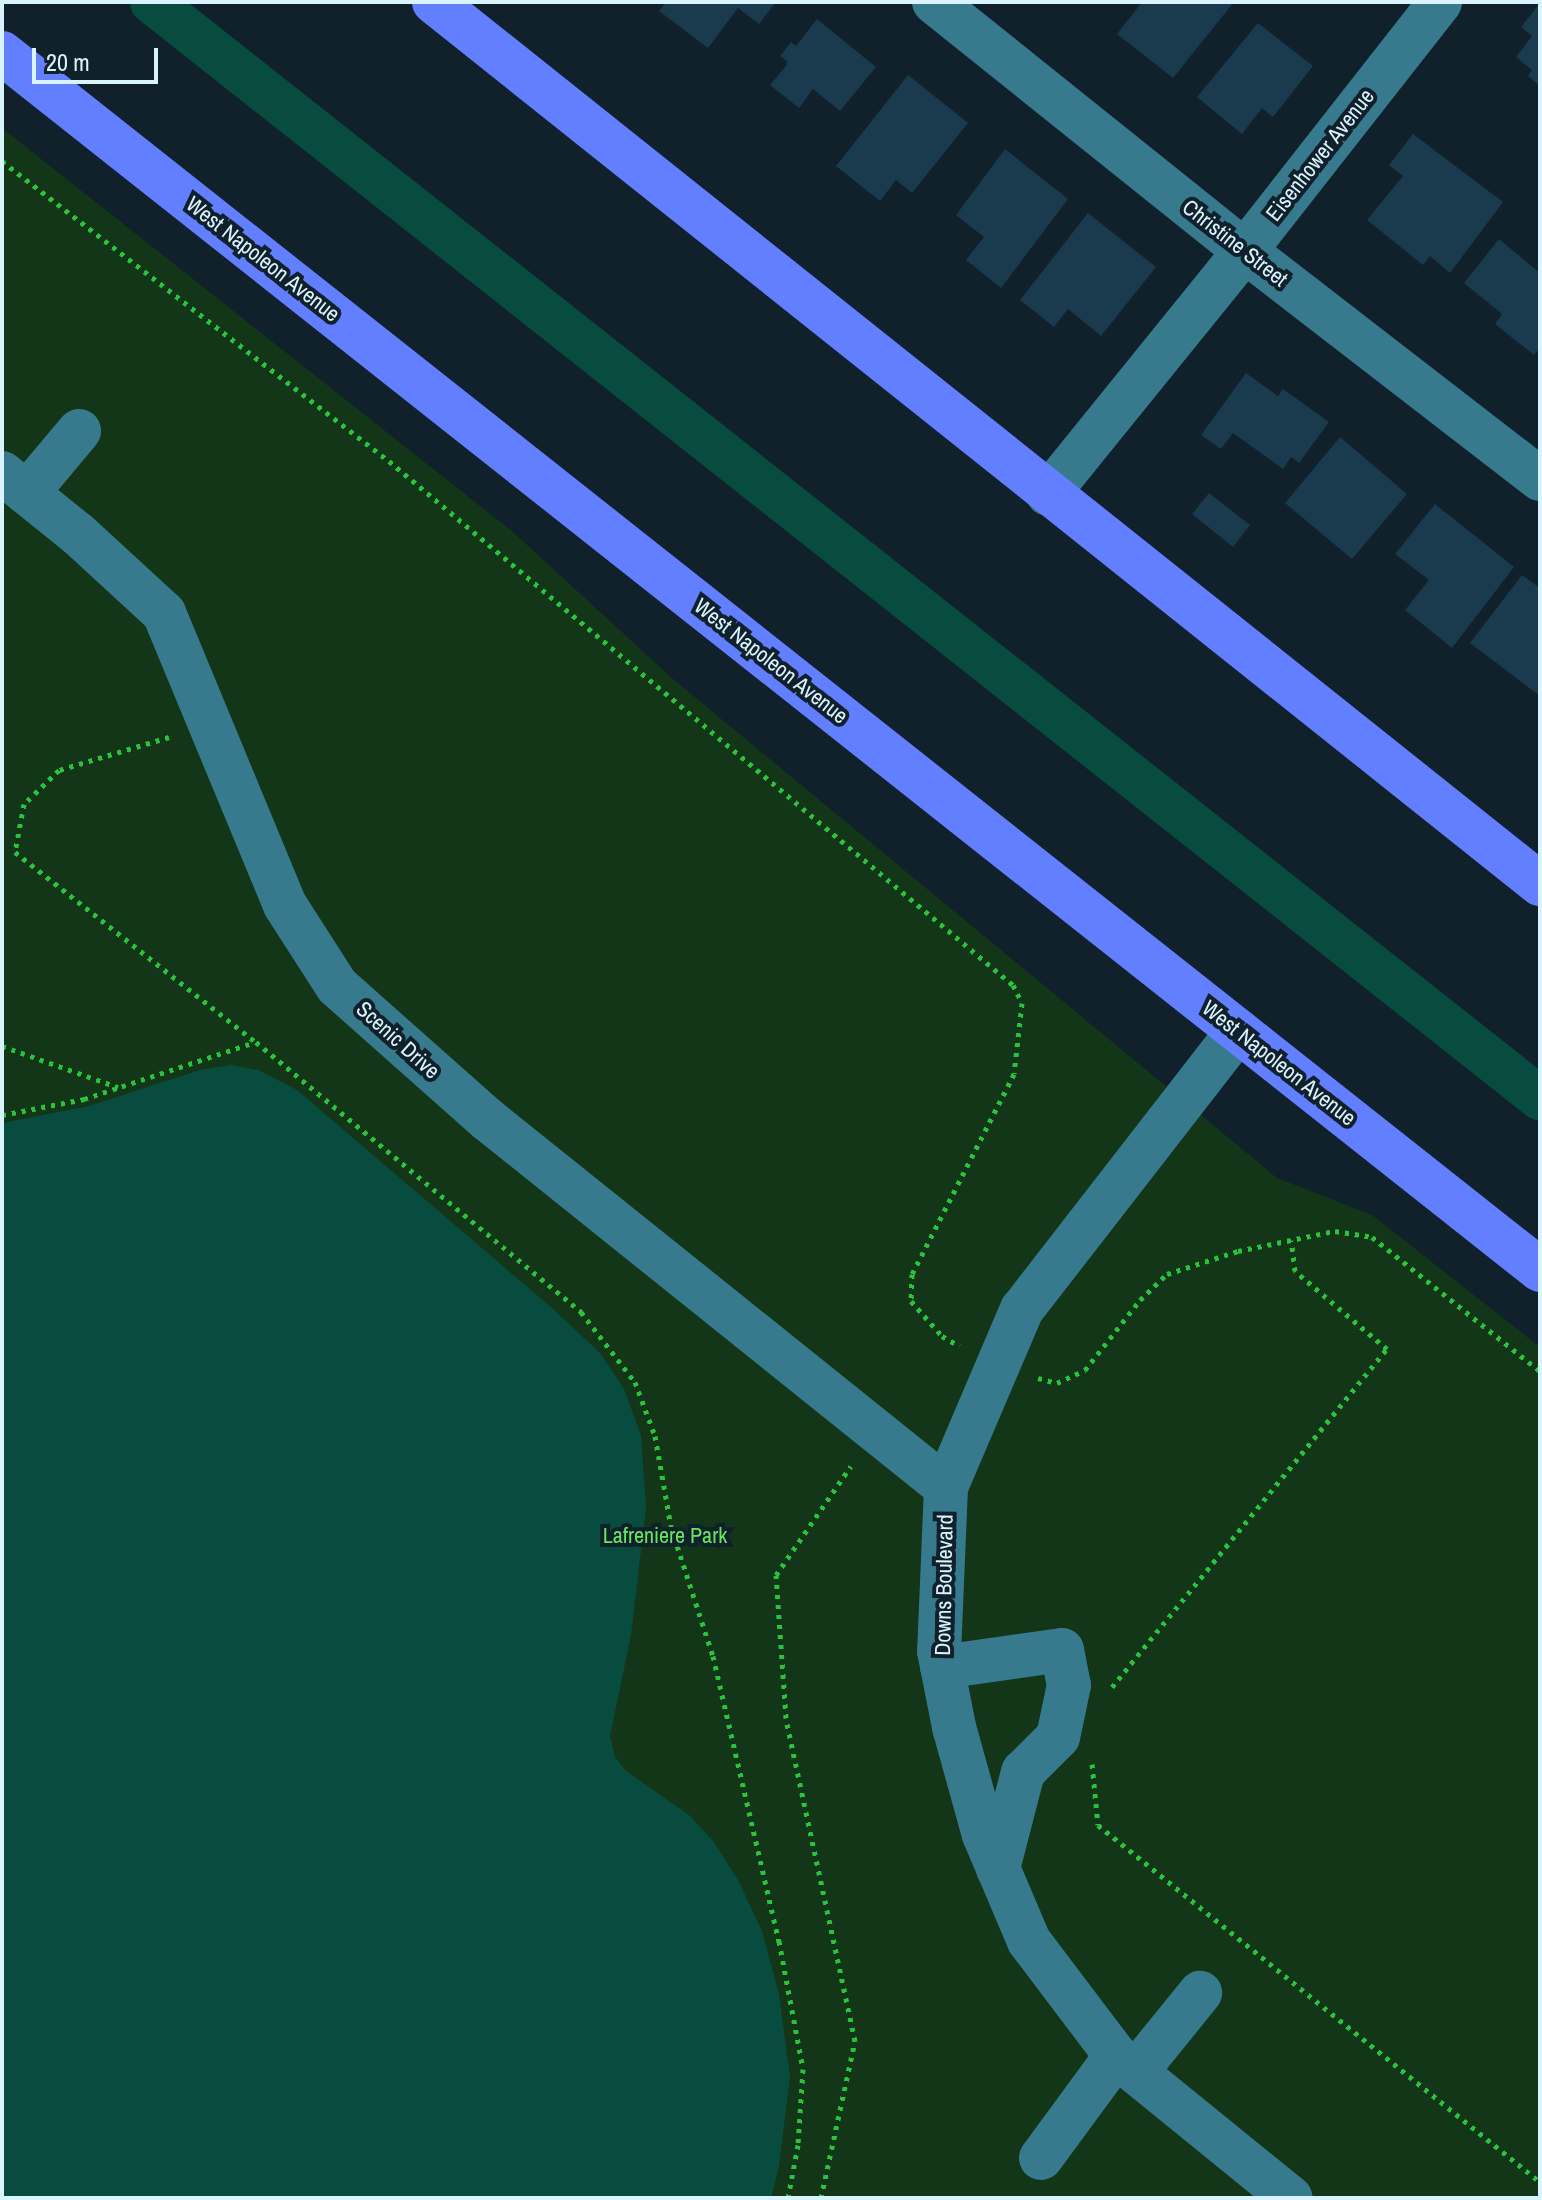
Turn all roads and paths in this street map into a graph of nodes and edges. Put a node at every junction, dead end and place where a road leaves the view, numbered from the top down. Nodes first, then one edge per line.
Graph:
1 (434, 2) edge
2 (934, 2) edge
3 (1440, 2) edge
4 (2, 53) edge
5 (2, 161) edge
6 (1245, 251) junction
7 (79, 431) dead end
8 (1540, 479) edge
9 (15, 483) edge
10 (1048, 494) junction
11 (212, 724) junction
12 (1540, 884) edge
13 (1238, 1031) junction
14 (256, 1042) junction
15 (2, 1046) edge
16 (119, 1088) junction
17 (2, 1115) edge
18 (1291, 1240) junction
19 (1540, 1270) edge
20 (995, 1367) junction
21 (1540, 1371) edge
22 (877, 1431) junction
23 (946, 1487) junction
24 (942, 1667) junction
25 (1107, 1692) dead end
26 (1092, 1763) dead end
27 (998, 1869) junction
28 (1200, 1993) dead end
29 (1126, 2064) junction
30 (1041, 2158) dead end
31 (1540, 2182) edge
32 (788, 2198) edge
33 (821, 2198) edge
34 (1291, 2198) edge

1 - 10 main road
2 - 6 street, Christine Street
3 - 6 street, Eisenhower Avenue
4 - 13 main road, West Napoleon Avenue
5 - 20 path
6 - 8 street, Christine Street
6 - 10 street, Eisenhower Avenue
7 - 9 street
9 - 11 street, Scenic Drive
10 - 12 main road
11 - 14 path
11 - 22 street, Scenic Drive
13 - 19 main road, West Napoleon Avenue
13 - 20 street, Downs Boulevard
14 - 16 path
14 - 32 path
15 - 16 path
16 - 17 path
18 - 20 path
18 - 21 path
18 - 25 path
20 - 23 street, Downs Boulevard
22 - 23 street, Scenic Drive
22 - 33 path
23 - 24 street, Downs Boulevard
24 - 27 street, Downs Boulevard
24 - 27 street
26 - 31 path
27 - 29 street, Downs Boulevard
28 - 29 street
29 - 30 street
29 - 34 street, Downs Boulevard

